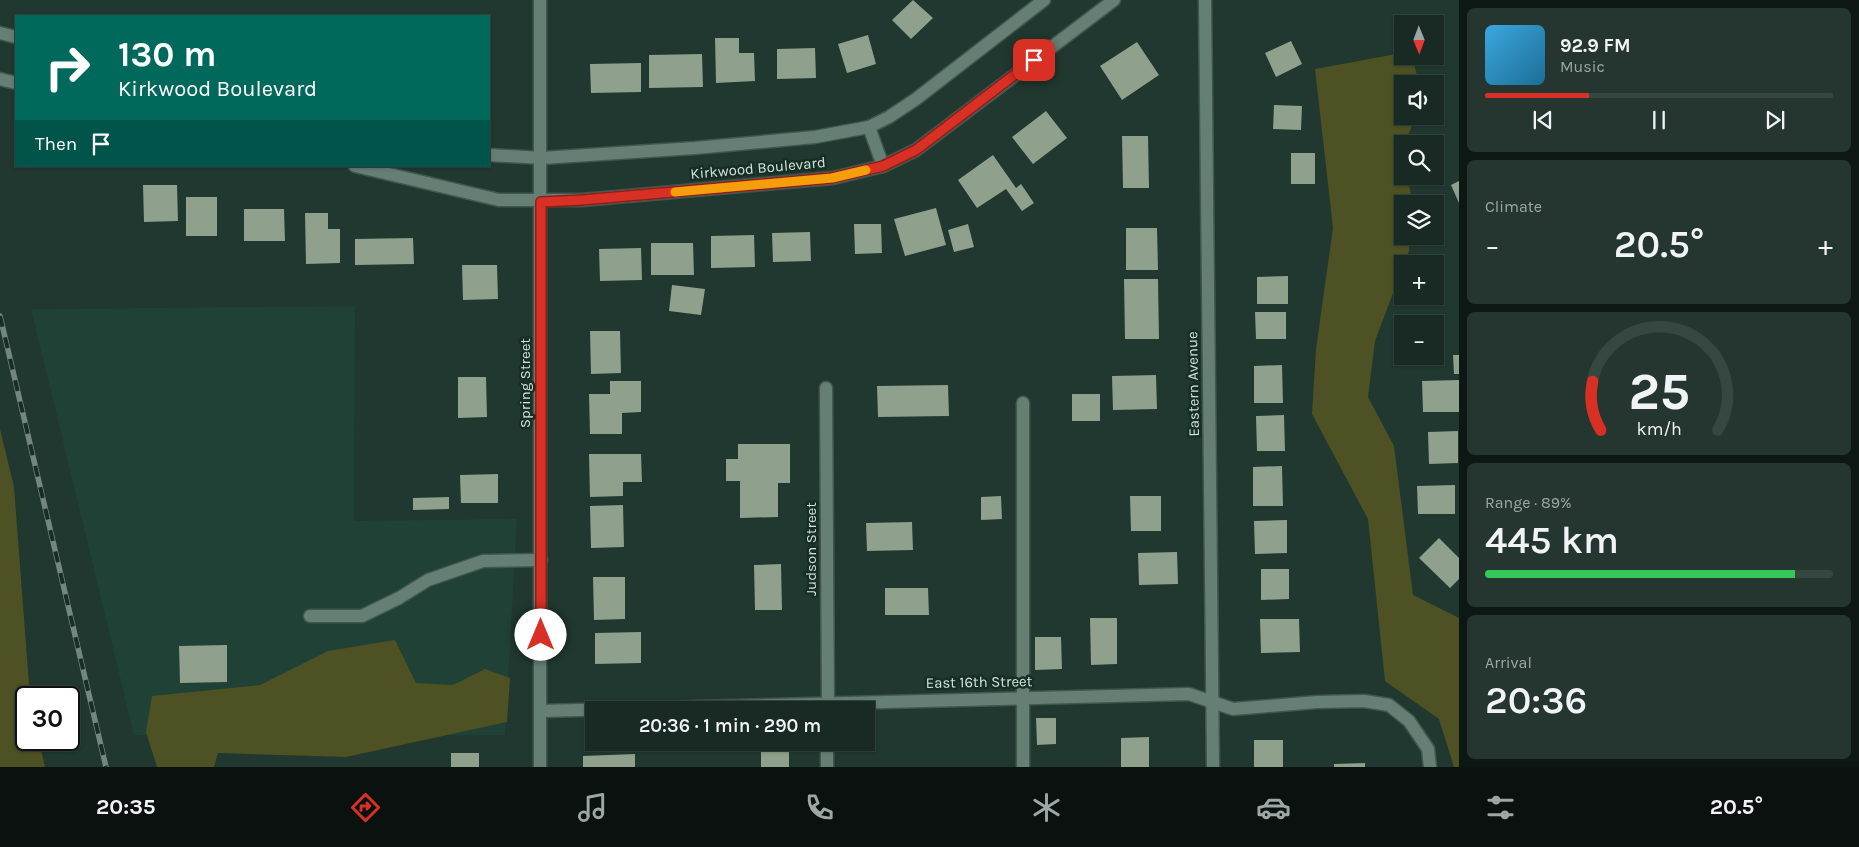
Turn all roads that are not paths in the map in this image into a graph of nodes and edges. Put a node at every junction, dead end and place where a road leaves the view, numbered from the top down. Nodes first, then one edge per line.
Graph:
1 (540, 0) edge
2 (1044, 0) edge
3 (1114, 0) edge
4 (1205, 0) edge
5 (0, 33) edge
6 (15, 37) edge
7 (0, 79) edge
8 (15, 83) edge
9 (869, 127) junction
10 (490, 156) edge
11 (542, 158) junction
12 (883, 166) junction
13 (359, 167) edge
14 (541, 202) junction
15 (826, 388) dead end
16 (1023, 403) dead end
17 (541, 560) junction
18 (310, 616) dead end
19 (1023, 697) junction
20 (829, 701) edge
21 (1213, 703) junction
22 (875, 704) edge
23 (585, 710) edge
24 (541, 711) junction
25 (827, 751) edge
26 (540, 767) edge
27 (826, 767) edge
28 (1023, 767) edge
29 (1213, 767) edge
30 (1430, 767) edge

1 - 11 street, Spring Street
2 - 9 street, Kirkwood Boulevard
3 - 12 street, Kirkwood Boulevard
4 - 21 street, Eastern Avenue
5 - 6 street
7 - 8 street
9 - 11 street, Kirkwood Boulevard
9 - 12 street
10 - 11 street, Kirkwood Boulevard
11 - 14 street, Spring Street
12 - 14 street, Kirkwood Boulevard
13 - 14 street, Kirkwood Boulevard
14 - 17 street, Spring Street
15 - 20 street, Judson Street
16 - 19 street
17 - 18 street
17 - 24 street, Spring Street
19 - 21 street, East 16th Street
19 - 22 street, East 16th Street
19 - 28 street
21 - 29 street, Eastern Avenue
21 - 30 street, East 16th Street
23 - 24 street, East 16th Street
24 - 26 street, Spring Street
25 - 27 street

